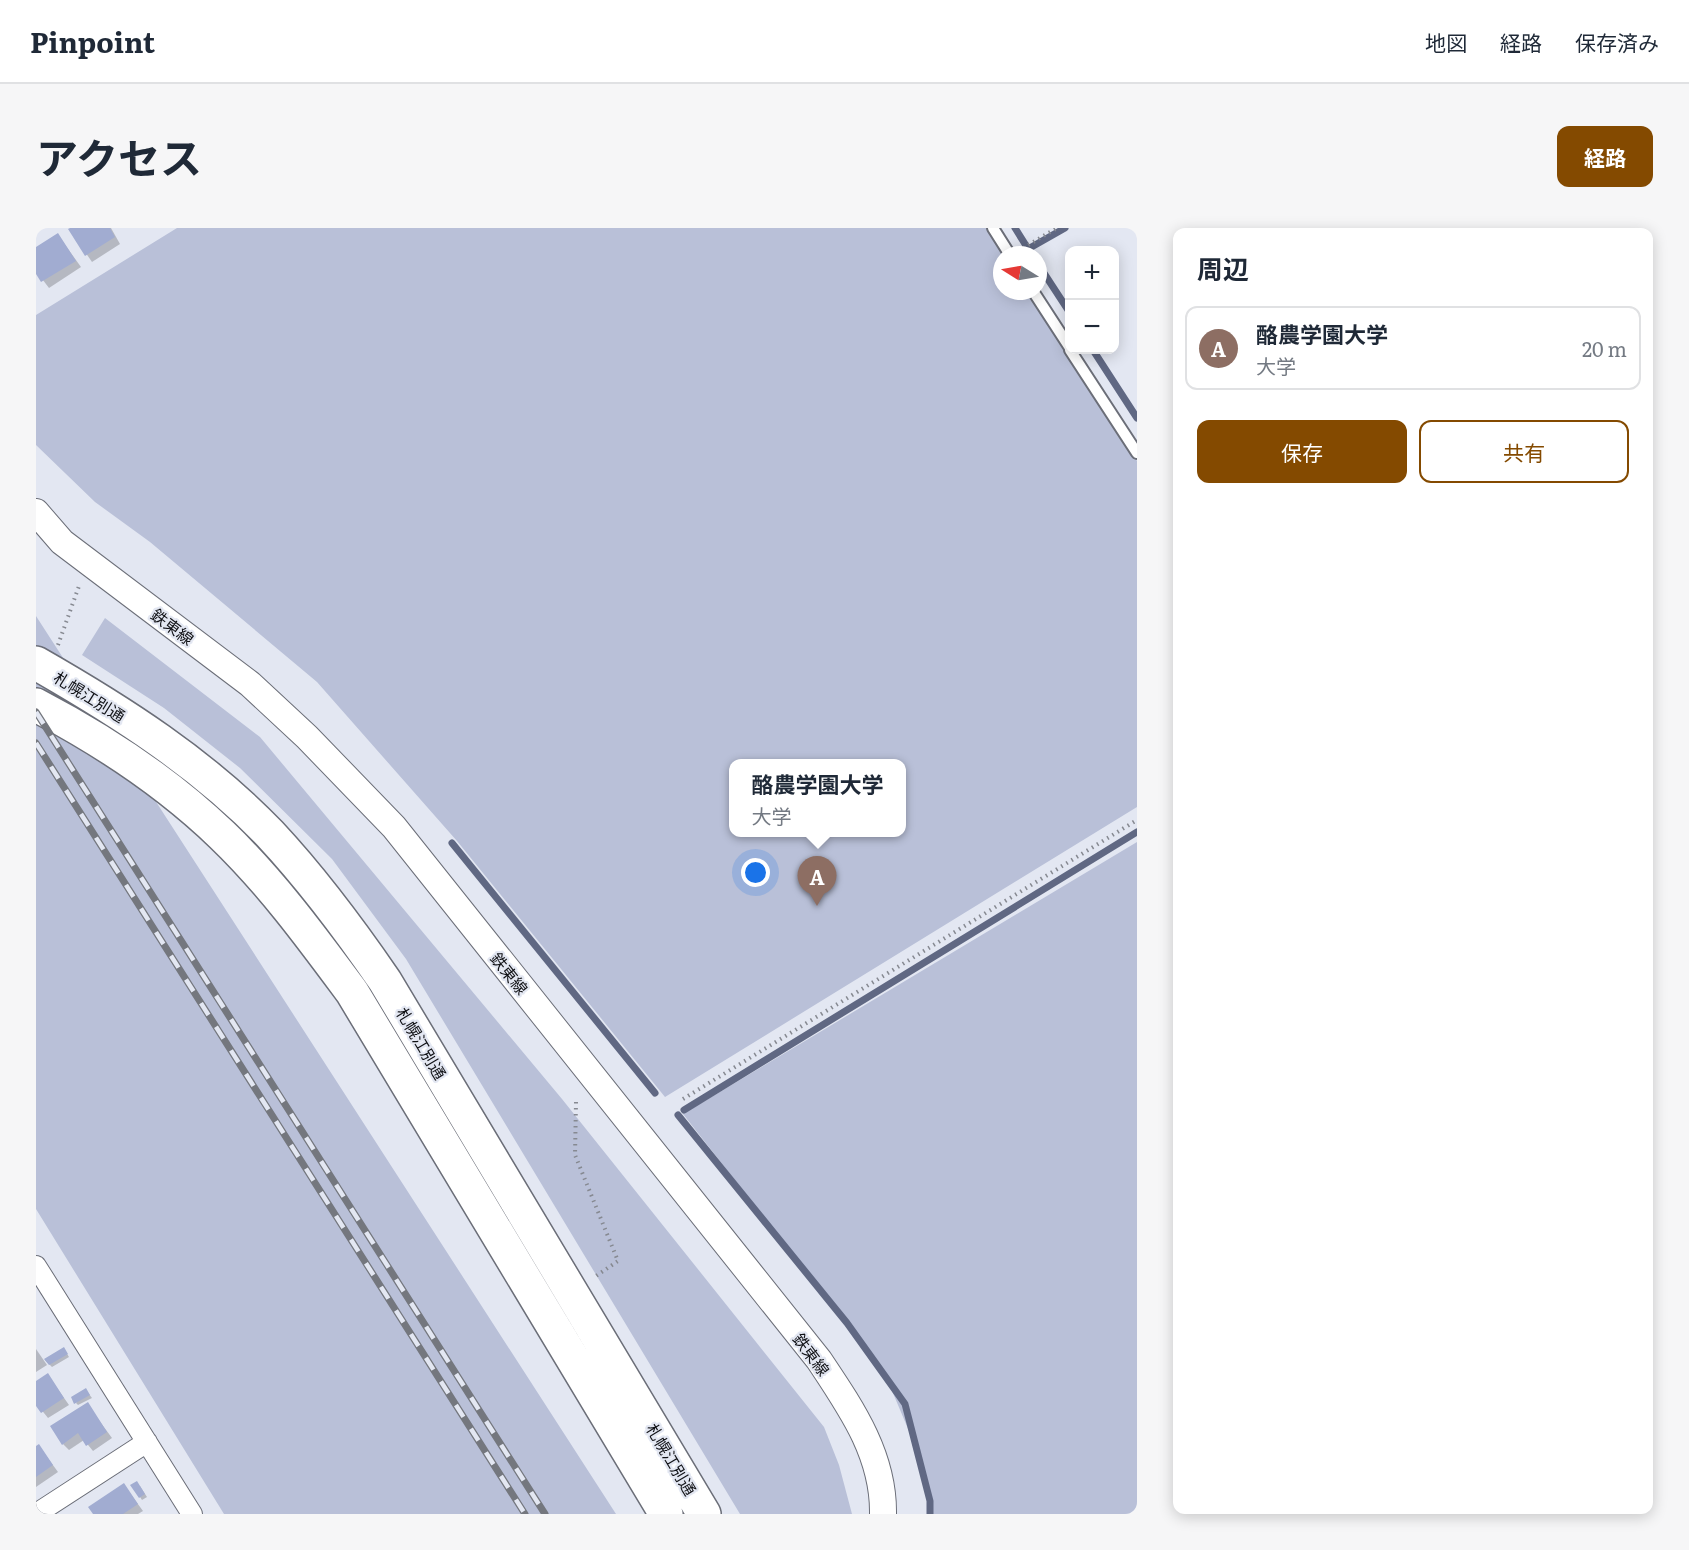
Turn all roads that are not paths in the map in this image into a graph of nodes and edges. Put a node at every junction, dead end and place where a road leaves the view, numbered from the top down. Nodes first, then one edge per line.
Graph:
1 (993, 228) edge
2 (1004, 246) edge
3 (1039, 300) edge
4 (1065, 341) edge
5 (1073, 354) edge
6 (1137, 453) edge
7 (36, 512) edge
8 (46, 657) edge
9 (36, 705) edge
10 (36, 1266) edge
11 (147, 1442) junction
12 (36, 1514) edge
13 (192, 1514) edge
14 (666, 1514) edge
15 (704, 1514) edge
16 (883, 1514) edge

1 - 2 lane
3 - 4 lane
5 - 6 lane
7 - 16 street, 鉄東線
8 - 15 highway, 札幌江別通
9 - 14 highway, 札幌江別通
10 - 11 street
11 - 12 street
11 - 13 street

